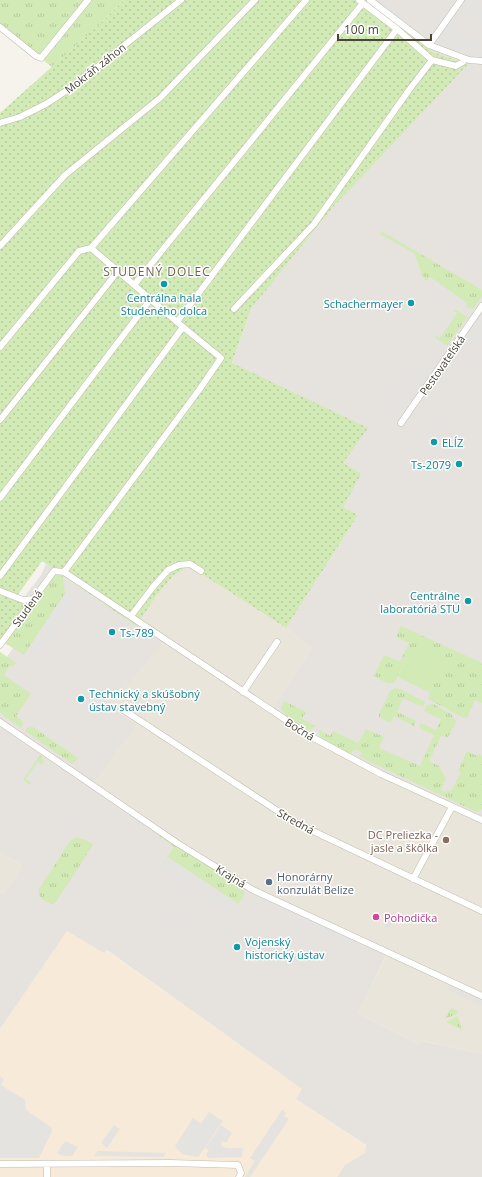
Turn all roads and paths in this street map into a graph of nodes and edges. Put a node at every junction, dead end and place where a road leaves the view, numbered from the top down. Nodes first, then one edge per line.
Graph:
1 (88, 0) edge
2 (181, 0) edge
3 (255, 0) edge
4 (306, 0) edge
5 (370, 0) edge
6 (461, 0) edge
7 (361, 1) edge
8 (0, 27) edge
9 (397, 29) junction
10 (429, 44) junction
11 (432, 60) junction
12 (482, 61) edge
13 (463, 62) dead end
14 (0, 123) edge
15 (0, 246) edge
16 (91, 248) junction
17 (118, 271) junction
18 (134, 285) junction
19 (150, 300) junction
20 (482, 306) edge
21 (234, 309) dead end
22 (177, 322) junction
23 (182, 327) junction
24 (0, 347) edge
25 (0, 420) edge
26 (401, 423) dead end
27 (0, 498) edge
28 (54, 571) joint
29 (201, 571) dead end
30 (64, 572) junction
31 (0, 576) edge
32 (0, 591) edge
33 (34, 599) junction
34 (131, 616) junction
35 (277, 642) dead end
36 (0, 645) edge
37 (243, 692) junction
38 (122, 709) dead end
39 (0, 722) edge
40 (452, 807) junction
41 (482, 820) edge
42 (413, 879) junction
43 (482, 911) edge
44 (482, 996) edge
45 (0, 1164) edge
46 (47, 1164) junction
47 (47, 1177) edge
48 (238, 1177) edge

1 - 8 street
2 - 14 street, Mokráň záhon
3 - 15 street
4 - 16 street
5 - 10 street
6 - 10 street
7 - 9 street
7 - 18 street
9 - 11 street
9 - 22 street
10 - 12 street
11 - 13 street
11 - 21 street
16 - 17 street
16 - 24 street
17 - 18 street
17 - 25 street
18 - 19 street
19 - 22 street
19 - 27 street
20 - 26 street, Pestovateľská
22 - 23 street
23 - 30 street
23 - 31 street
28 - 30 street, Bočná
28 - 33 street, Studená
29 - 34 street
30 - 34 street, Bočná
32 - 33 street
33 - 36 street, Studená
34 - 37 street, Bočná
35 - 37 street
37 - 40 street, Bočná
38 - 42 street, Stredná
39 - 44 street, Krajná
40 - 41 street, Bočná
40 - 42 street
42 - 43 street, Stredná
45 - 46 street
46 - 47 street
46 - 48 street

